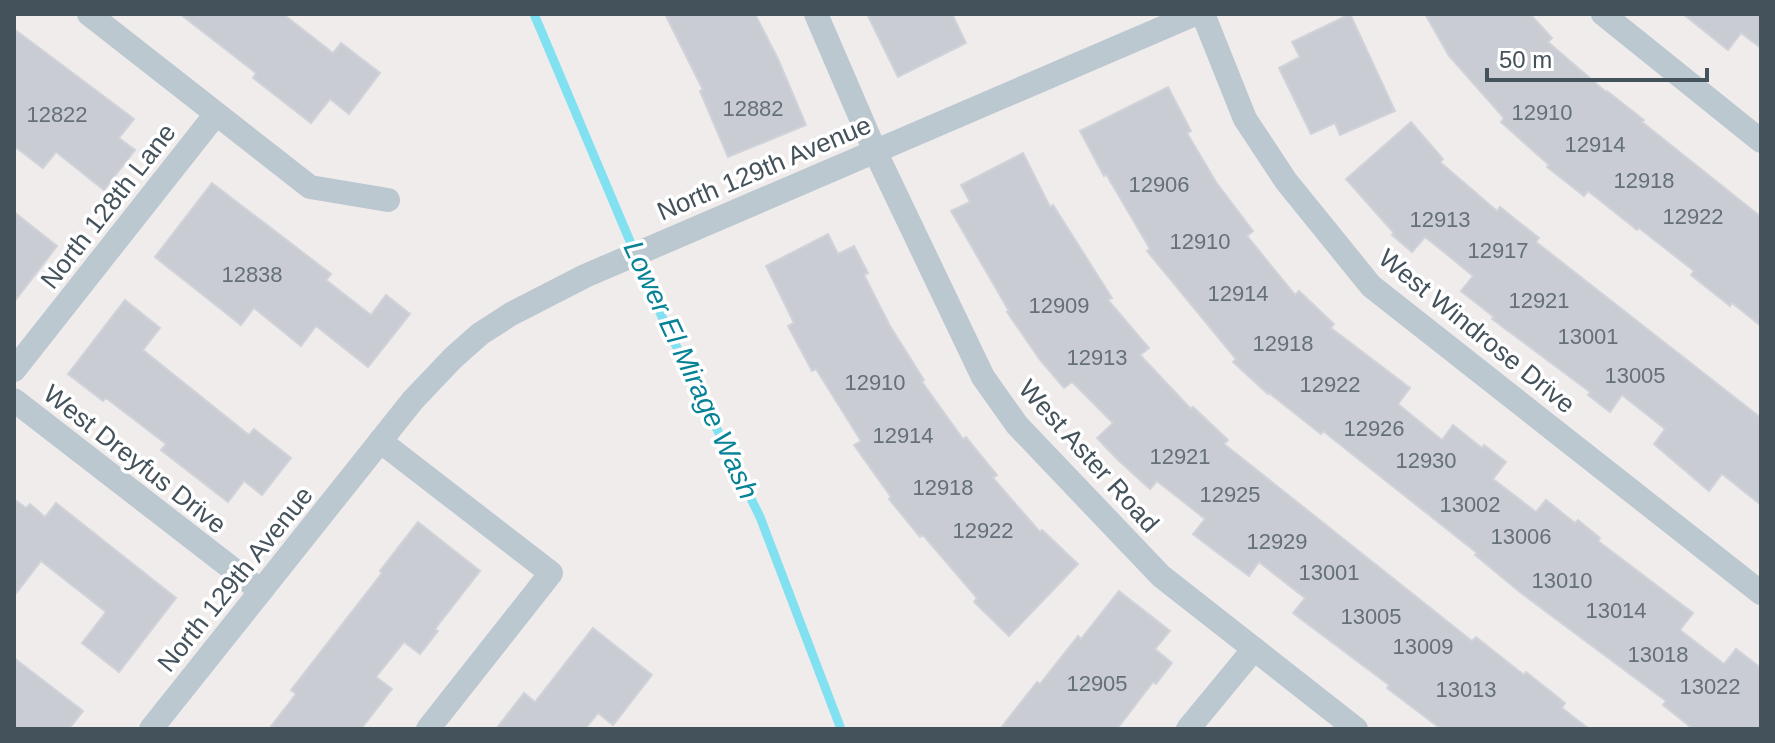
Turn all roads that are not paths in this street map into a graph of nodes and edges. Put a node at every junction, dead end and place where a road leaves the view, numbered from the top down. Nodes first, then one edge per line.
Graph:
1 (89, 14) edge
2 (816, 14) edge
3 (1195, 14) edge
4 (1203, 14) edge
5 (1603, 14) edge
6 (216, 114) junction
7 (1761, 141) edge
8 (875, 151) junction
9 (388, 200) dead end
10 (14, 370) edge
11 (14, 400) edge
12 (380, 441) junction
13 (261, 591) junction
14 (1761, 593) edge
15 (1254, 649) junction
16 (151, 729) edge
17 (428, 729) edge
18 (1188, 729) edge
19 (1356, 729) edge

1 - 6 street
2 - 8 street, West Aster Road
3 - 8 street, North 129th Avenue
4 - 14 street, West Windrose Drive
5 - 7 street
6 - 9 street
6 - 10 street, North 128th Lane
8 - 12 street, North 129th Avenue
8 - 15 street, West Aster Road
11 - 13 street, West Dreyfus Drive
12 - 13 street, North 129th Avenue
12 - 17 street
13 - 16 street, North 129th Avenue
15 - 18 street
15 - 19 street, West Aster Road

